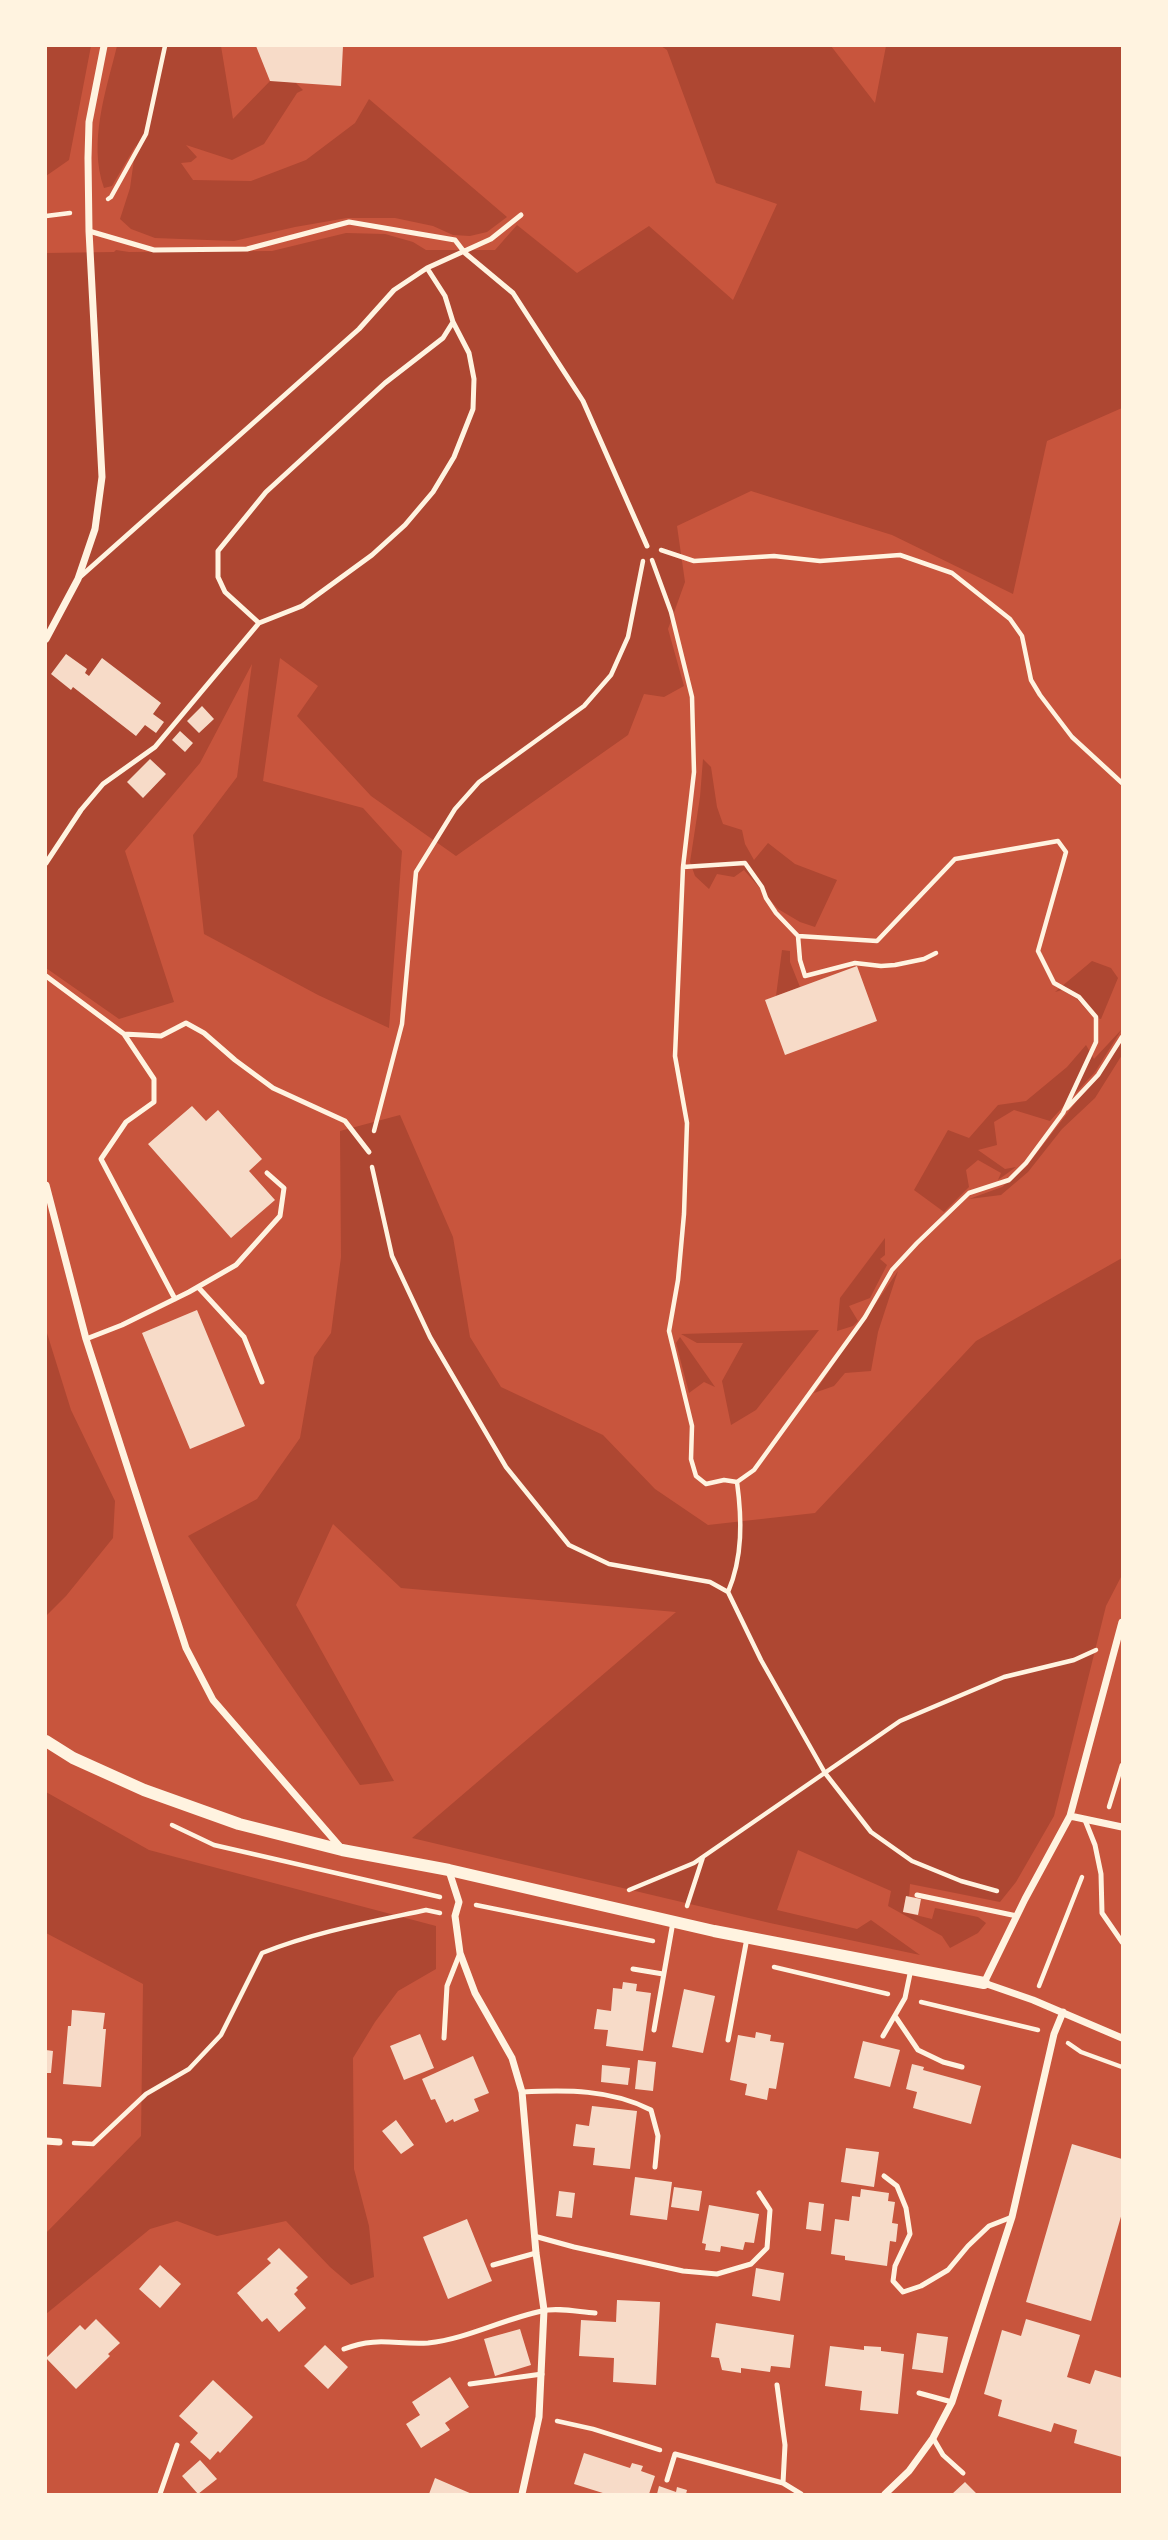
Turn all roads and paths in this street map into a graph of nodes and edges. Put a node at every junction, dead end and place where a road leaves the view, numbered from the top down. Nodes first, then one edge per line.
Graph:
1 (104, 46) edge
2 (165, 46) edge
3 (89, 210) junction
4 (521, 215) dead end
5 (46, 216) edge
6 (89, 231) junction
7 (465, 253) junction
8 (427, 268) junction
9 (453, 322) junction
10 (647, 546) junction
11 (78, 579) junction
12 (259, 623) junction
13 (46, 639) edge
14 (1122, 783) edge
15 (46, 863) edge
16 (683, 867) junction
17 (797, 936) junction
18 (936, 953) dead end
19 (46, 976) edge
20 (124, 1034) junction
21 (1122, 1037) edge
22 (1063, 1113) junction
23 (369, 1152) junction
24 (267, 1173) dead end
25 (46, 1185) edge
26 (198, 1287) junction
27 (175, 1299) junction
28 (86, 1339) junction
29 (262, 1382) dead end
30 (737, 1482) junction
31 (728, 1592) junction
32 (1122, 1622) edge
33 (1116, 1641) junction
34 (46, 1741) edge
35 (1122, 1765) edge
36 (825, 1773) junction
37 (1070, 1816) junction
38 (1085, 1820) junction
39 (1103, 1825) junction
40 (1122, 1827) edge
41 (1095, 1844) junction
42 (342, 1850) junction
43 (703, 1856) junction
44 (449, 1870) junction
45 (916, 1895) dead end
46 (1025, 1899) junction
47 (459, 1902) junction
48 (596, 1904) junction
49 (455, 1916) junction
50 (1017, 1916) junction
51 (677, 1923) junction
52 (747, 1938) junction
53 (1122, 1942) edge
54 (668, 1945) junction
55 (460, 1954) junction
56 (743, 1960) junction
57 (633, 1969) dead end
58 (911, 1969) junction
59 (663, 1974) junction
60 (984, 1983) junction
61 (905, 1998) junction
62 (1033, 2000) junction
63 (1063, 2012) junction
64 (894, 2016) junction
65 (654, 2030) dead end
66 (1054, 2034) junction
67 (883, 2036) dead end
68 (444, 2038) dead end
69 (1122, 2038) edge
70 (728, 2040) dead end
71 (962, 2067) dead end
72 (1122, 2067) edge
73 (522, 2092) junction
74 (46, 2141) edge
75 (59, 2142) joint
76 (654, 2167) dead end
77 (884, 2176) dead end
78 (759, 2193) dead end
79 (1012, 2217) junction
80 (534, 2236) junction
81 (536, 2253) junction
82 (493, 2265) dead end
83 (544, 2310) junction
84 (595, 2313) dead end
85 (344, 2349) dead end
86 (542, 2374) junction
87 (470, 2384) dead end
88 (777, 2385) dead end
89 (919, 2393) dead end
90 (952, 2402) junction
91 (539, 2417) junction
92 (933, 2438) junction
93 (177, 2445) dead end
94 (674, 2454) junction
95 (962, 2473) dead end
96 (667, 2480) dead end
97 (783, 2483) junction
98 (160, 2494) edge
99 (522, 2494) edge
100 (801, 2494) edge
101 (885, 2494) edge

1 - 3 street
2 - 3 path
3 - 5 path
3 - 6 street
4 - 7 lane
6 - 7 lane
6 - 11 street
7 - 8 lane
7 - 10 lane
8 - 9 lane
8 - 11 lane
9 - 12 lane
9 - 12 lane
10 - 14 path
10 - 16 path
10 - 23 path
11 - 13 street
12 - 15 lane
16 - 17 path
16 - 30 path
17 - 18 path
17 - 22 path
19 - 20 lane
20 - 23 lane
20 - 27 lane
21 - 22 path
22 - 30 path
23 - 31 path
24 - 26 lane
25 - 28 street
26 - 27 lane
26 - 29 lane
27 - 28 lane
28 - 42 street
30 - 31 path
31 - 36 path
32 - 33 street
33 - 36 path
33 - 37 street
34 - 42 street
35 - 39 path
36 - 43 path
36 - 46 path
37 - 38 street
37 - 46 street
38 - 39 street
38 - 41 lane
39 - 40 street
41 - 53 lane
41 - 62 path
42 - 44 street
43 - 48 path
43 - 51 path
44 - 47 street
44 - 48 street
45 - 50 lane
46 - 50 street
47 - 49 street
47 - 54 path
48 - 51 street
49 - 55 street
49 - 75 path
50 - 60 street
51 - 52 street
51 - 54 lane
52 - 56 lane
52 - 58 street
54 - 59 lane
55 - 68 lane
55 - 73 street
56 - 61 path
56 - 70 lane
57 - 59 lane
58 - 60 street
58 - 61 lane
59 - 65 lane
60 - 62 street
61 - 64 lane
61 - 66 path
62 - 63 street
63 - 66 street
63 - 69 street
64 - 67 lane
64 - 71 lane
66 - 72 path
66 - 79 street
73 - 76 lane
73 - 80 street
74 - 75 street
77 - 79 lane
78 - 80 lane
79 - 90 street
80 - 81 street
81 - 82 lane
81 - 83 street
83 - 84 lane
83 - 85 lane
83 - 86 street
86 - 87 lane
86 - 91 street
88 - 97 lane
89 - 90 lane
90 - 92 street
91 - 94 path
91 - 99 street
92 - 95 lane
92 - 101 street
93 - 98 lane
94 - 96 lane
94 - 97 lane
97 - 100 lane

